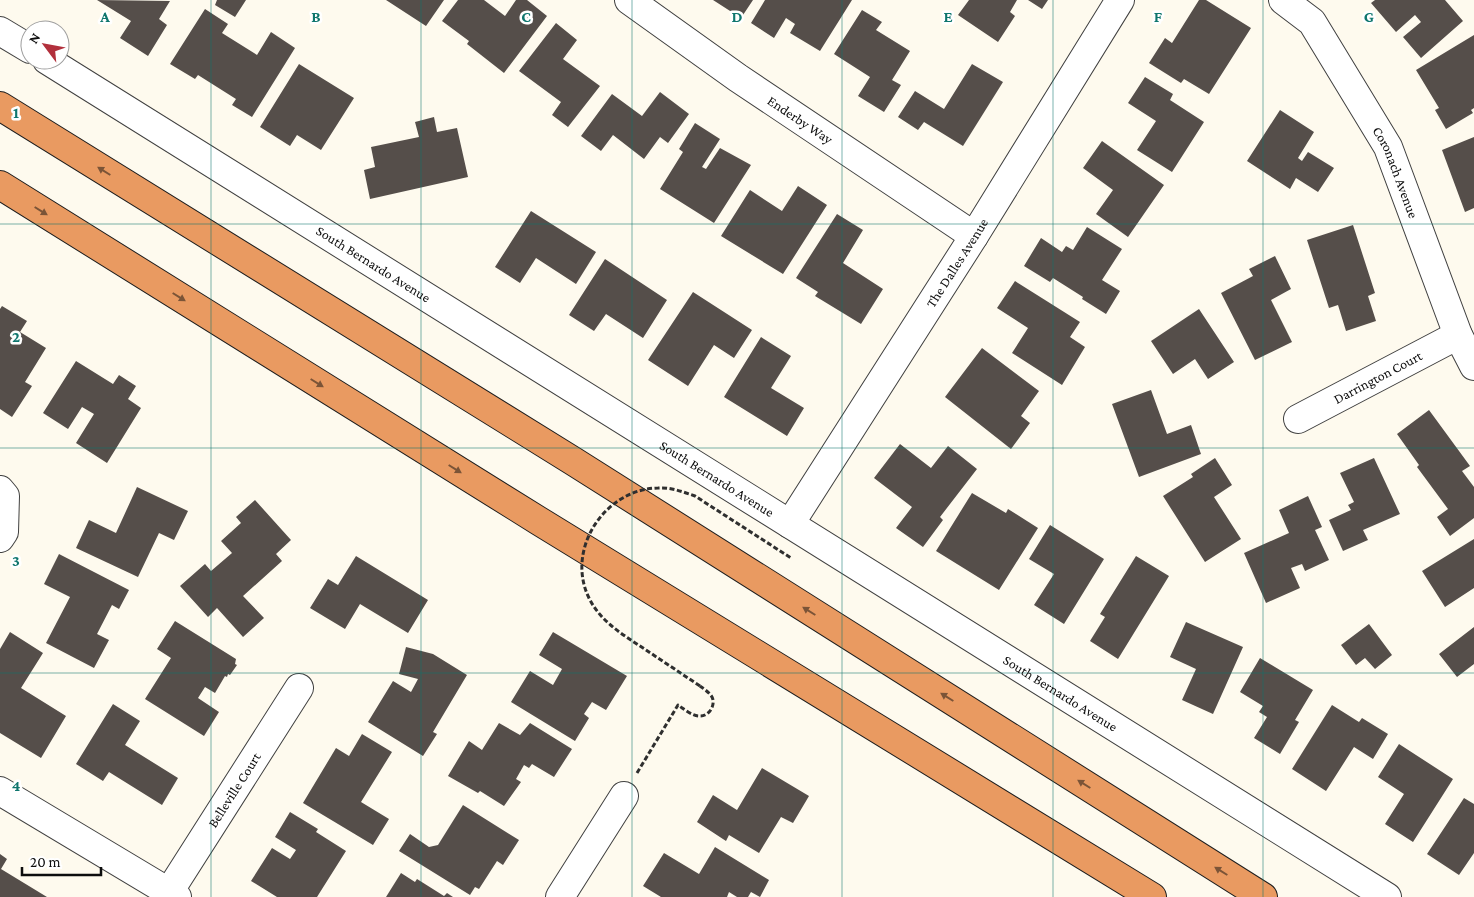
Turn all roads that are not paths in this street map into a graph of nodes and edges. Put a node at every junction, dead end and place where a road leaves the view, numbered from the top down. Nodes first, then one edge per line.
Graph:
1 (629, 0) edge
2 (1120, 0) edge
3 (1283, 0) edge
4 (0, 30) edge
5 (20, 43) edge
6 (63, 70) edge
7 (0, 106) edge
8 (0, 185) edge
9 (974, 236) junction
10 (1458, 335) junction
11 (1474, 366) edge
12 (1298, 419) dead end
13 (0, 490) edge
14 (790, 524) junction
15 (0, 538) edge
16 (299, 688) dead end
17 (0, 791) edge
18 (624, 796) road end
19 (173, 895) edge
20 (560, 897) edge
21 (1152, 897) edge
22 (1263, 897) edge
23 (1387, 897) edge

1 - 9 street, Enderby Way
2 - 9 street, The Dalles Avenue
3 - 10 street, Coronach Avenue
4 - 5 street
6 - 14 street, South Bernardo Avenue
22 -> 7 highway
8 -> 21 highway
9 - 14 street, The Dalles Avenue
10 - 11 street, Coronach Avenue
10 - 12 street, Darrington Court
13 - 15 street
14 - 23 street, South Bernardo Avenue
16 - 19 street, Belleville Court
17 - 19 street
18 - 20 street

